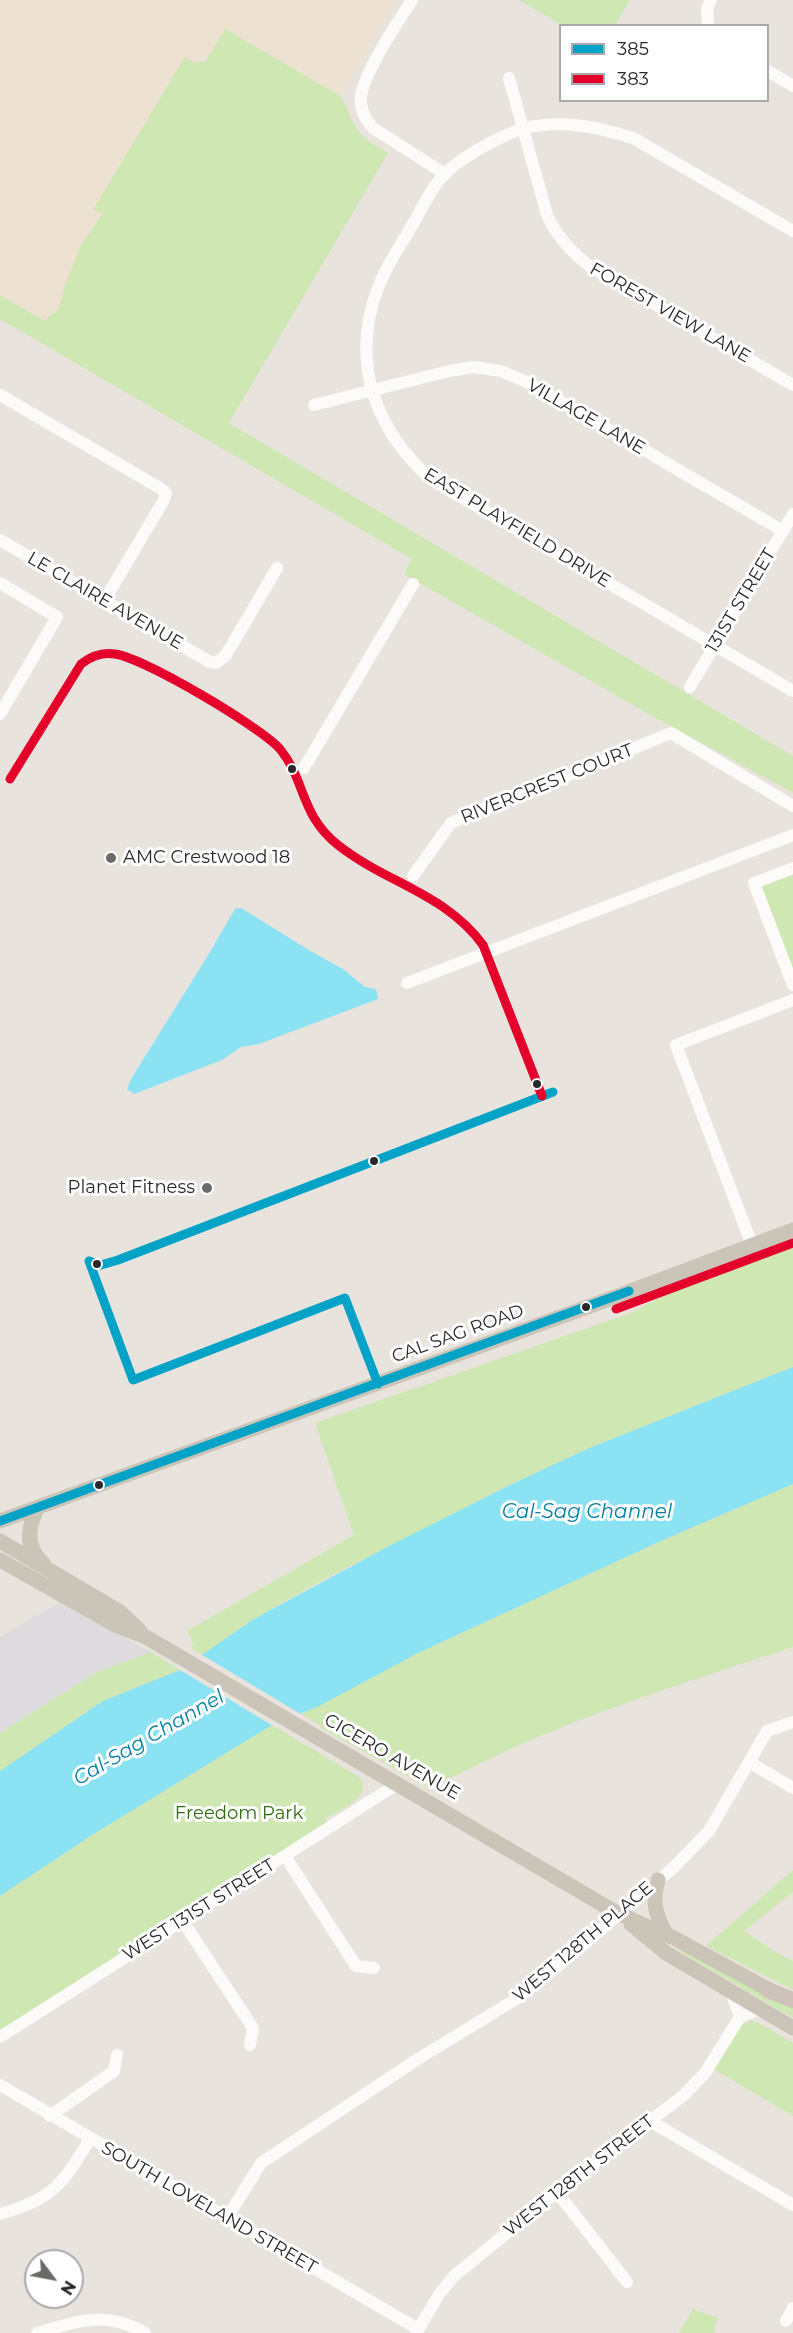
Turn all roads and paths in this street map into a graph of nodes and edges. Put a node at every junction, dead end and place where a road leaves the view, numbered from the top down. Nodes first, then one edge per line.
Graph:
1 (412, 0) edge
2 (711, 0) edge
3 (708, 24) edge
4 (769, 72) edge
5 (509, 78) dead end
6 (793, 86) edge
7 (523, 129) junction
8 (445, 174) junction
9 (793, 231) edge
10 (793, 385) edge
11 (373, 390) junction
12 (0, 395) edge
13 (314, 405) dead end
14 (793, 514) edge
15 (783, 531) junction
16 (0, 540) edge
17 (277, 568) dead end
18 (0, 583) edge
19 (413, 584) dead end
20 (104, 601) junction
21 (715, 645) junction
22 (690, 687) dead end
23 (793, 691) edge
24 (0, 714) edge
25 (304, 768) dead end
26 (793, 806) edge
27 (793, 835) edge
28 (793, 868) edge
29 (413, 876) dead end
30 (407, 983) dead end
31 (793, 985) edge
32 (793, 1000) edge
33 (793, 1230) edge
34 (752, 1245) junction
35 (38, 1507) junction
36 (0, 1521) edge
37 (0, 1541) edge
38 (0, 1560) edge
39 (57, 1574) junction
40 (146, 1637) junction
41 (793, 1722) edge
42 (749, 1762) junction
43 (399, 1784) junction
44 (793, 1788) edge
45 (285, 1856) junction
46 (658, 1880) junction
47 (617, 1913) junction
48 (183, 1920) junction
49 (666, 1934) junction
50 (374, 1968) dead end
51 (768, 1990) joint
52 (731, 1992) junction
53 (793, 2002) edge
54 (760, 2009) junction
55 (740, 2017) junction
56 (793, 2028) edge
57 (0, 2037) edge
58 (250, 2045) dead end
59 (117, 2055) dead end
60 (0, 2085) edge
61 (50, 2116) junction
62 (650, 2121) junction
63 (90, 2139) junction
64 (557, 2192) junction
65 (793, 2205) edge
66 (0, 2214) edge
67 (227, 2218) junction
68 (627, 2282) dead end
69 (793, 2308) edge
70 (786, 2321) dead end
71 (417, 2331) edge
72 (37, 2333) edge
73 (146, 2333) edge

1 - 8 street
2 - 3 street
4 - 6 street
5 - 7 street, FOREST VIEW LANE
7 - 8 street
7 - 9 street
7 - 10 street, FOREST VIEW LANE
8 - 11 street, EAST PLAYFIELD DRIVE
11 - 13 street, VILLAGE LANE
11 - 15 street, VILLAGE LANE
11 - 21 street, EAST PLAYFIELD DRIVE
12 - 20 street
14 - 15 street, 131ST STREET
15 - 21 street, 131ST STREET
16 - 20 street, LE CLAIRE AVENUE
17 - 20 street, LE CLAIRE AVENUE
18 - 24 street
19 - 25 street
21 - 22 street, 131ST STREET
21 - 23 street, EAST PLAYFIELD DRIVE
26 - 29 street, RIVERCREST COURT
27 - 30 street
28 - 31 street
32 - 34 street
33 - 34 main road, CAL SAG ROAD
34 - 35 main road, CAL SAG ROAD
35 - 36 main road, CAL SAG ROAD
35 - 39 main road
37 - 39 main road, CICERO AVENUE
38 - 40 main road, CICERO AVENUE
39 - 40 main road, CICERO AVENUE
40 - 43 main road, CICERO AVENUE
41 - 42 street, WEST 128TH PLACE
42 - 44 street
42 - 46 street, WEST 128TH PLACE
43 - 45 street, WEST 131ST STREET
43 - 47 main road, CICERO AVENUE
45 - 48 street, WEST 131ST STREET
45 - 50 street
46 - 47 street, WEST 128TH PLACE
46 - 49 main road
47 - 49 main road, CICERO AVENUE
47 - 52 main road, CICERO AVENUE
47 - 67 street, WEST 128TH PLACE
48 - 57 street, WEST 131ST STREET
48 - 58 street
49 - 51 main road, CICERO AVENUE
51 - 53 highway
52 - 54 main road, CICERO AVENUE
52 - 55 street
54 - 55 street
54 - 56 main road, CICERO AVENUE
55 - 62 street, WEST 128TH STREET
59 - 61 street
60 - 61 street, SOUTH LOVELAND STREET
61 - 63 street, SOUTH LOVELAND STREET
62 - 64 street, WEST 128TH STREET
62 - 65 street
63 - 66 street
63 - 67 street, SOUTH LOVELAND STREET
64 - 68 street
64 - 71 street, WEST 128TH STREET
67 - 71 street, SOUTH LOVELAND STREET
69 - 70 street
72 - 73 street

